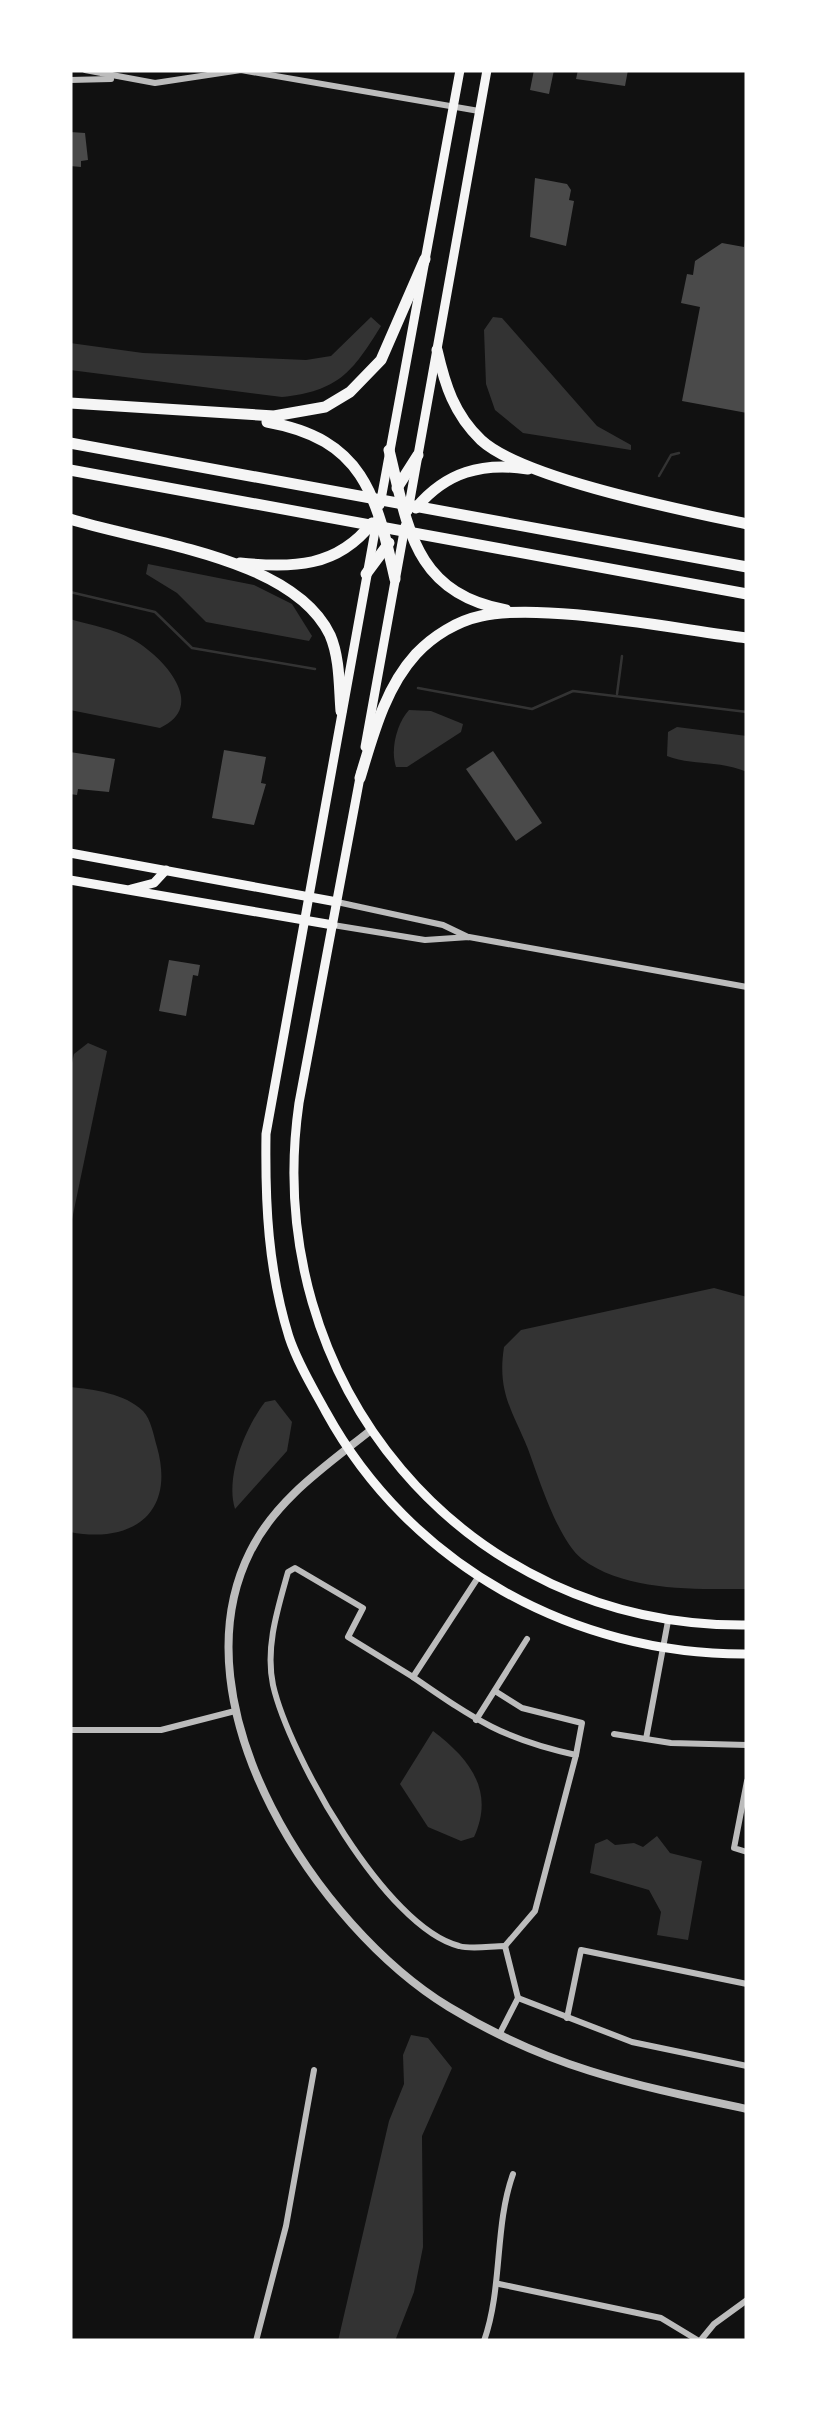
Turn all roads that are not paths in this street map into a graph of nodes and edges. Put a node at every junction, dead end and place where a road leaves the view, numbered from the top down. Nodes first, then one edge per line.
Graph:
1 (85, 70) edge
2 (314, 70) edge
3 (460, 70) edge
4 (487, 70) edge
5 (122, 78) junction
6 (70, 80) edge
7 (312, 81) junction
8 (452, 106) junction
9 (479, 111) junction
10 (425, 259) junction
11 (438, 350) junction
12 (70, 403) edge
13 (224, 414) junction
14 (70, 443) edge
15 (390, 450) junction
16 (418, 455) junction
17 (70, 470) edge
18 (547, 472) junction
19 (398, 487) junction
20 (378, 515) junction
21 (70, 519) edge
22 (406, 520) junction
23 (747, 524) edge
24 (387, 546) junction
25 (226, 562) junction
26 (747, 568) edge
27 (366, 574) junction
28 (395, 579) junction
29 (747, 594) edge
30 (552, 615) junction
31 (747, 638) edge
32 (341, 711) junction
33 (360, 778) junction
34 (70, 853) edge
35 (166, 870) junction
36 (70, 880) edge
37 (128, 890) junction
38 (306, 895) junction
39 (337, 902) junction
40 (302, 919) junction
41 (333, 924) junction
42 (469, 937) junction
43 (747, 987) edge
44 (371, 1430) junction
45 (347, 1450) junction
46 (479, 1576) junction
47 (668, 1620) junction
48 (747, 1624) edge
49 (526, 1639) dead end
50 (662, 1649) junction
51 (747, 1654) edge
52 (414, 1676) junction
53 (494, 1690) junction
54 (235, 1710) junction
55 (476, 1720) junction
56 (70, 1730) edge
57 (614, 1734) dead end
58 (646, 1739) junction
59 (747, 1745) edge
60 (576, 1755) junction
61 (747, 1781) edge
62 (747, 1852) edge
63 (505, 1946) junction
64 (747, 1984) edge
65 (518, 1998) junction
66 (567, 2018) junction
67 (499, 2035) junction
68 (747, 2066) edge
69 (314, 2070) dead end
70 (747, 2108) edge
71 (513, 2174) dead end
72 (498, 2284) junction
73 (747, 2300) edge
74 (256, 2341) edge
75 (484, 2341) edge
76 (699, 2341) edge

1 - 5 street
2 - 7 street
3 - 8 main road
4 - 9 main road
5 - 6 street
5 - 7 street
7 - 8 street
8 - 9 street
8 - 10 main road
9 - 11 main road
10 - 13 highway
10 - 15 main road
11 - 16 main road
11 - 18 highway
12 - 13 highway
13 - 20 highway
14 - 26 highway
15 - 19 highway
15 - 20 main road
16 - 19 highway
16 - 22 main road
17 - 29 highway
18 - 22 highway
18 - 23 highway
19 - 20 highway
19 - 22 highway
20 - 24 highway
20 - 25 highway
20 - 27 main road
21 - 25 highway
22 - 24 highway
22 - 28 main road
22 - 30 highway
24 - 27 highway
24 - 28 highway
25 - 32 highway
27 - 32 main road
28 - 33 main road
30 - 31 highway
30 - 33 highway
32 - 38 main road
33 - 39 main road
34 - 35 main road
35 - 37 main road
35 - 38 main road
36 - 37 main road
37 - 40 main road
38 - 39 main road
38 - 40 main road
39 - 41 main road
39 - 42 street
40 - 41 main road
40 - 45 main road
41 - 42 street
41 - 44 main road
42 - 43 street
44 - 45 street
44 - 47 main road
45 - 46 main road
45 - 54 street
46 - 50 main road
46 - 52 street
47 - 48 main road
47 - 50 street
49 - 53 street
50 - 51 main road
50 - 58 street
52 - 55 street
52 - 63 street
53 - 55 street
53 - 60 street
54 - 56 street
54 - 67 street
55 - 60 street
57 - 58 street
58 - 59 street
60 - 63 street
61 - 62 street
63 - 65 street
64 - 66 street
65 - 66 street
65 - 67 street
66 - 68 street
67 - 70 street
69 - 74 street
71 - 72 street
72 - 75 street
72 - 76 street
73 - 76 street

